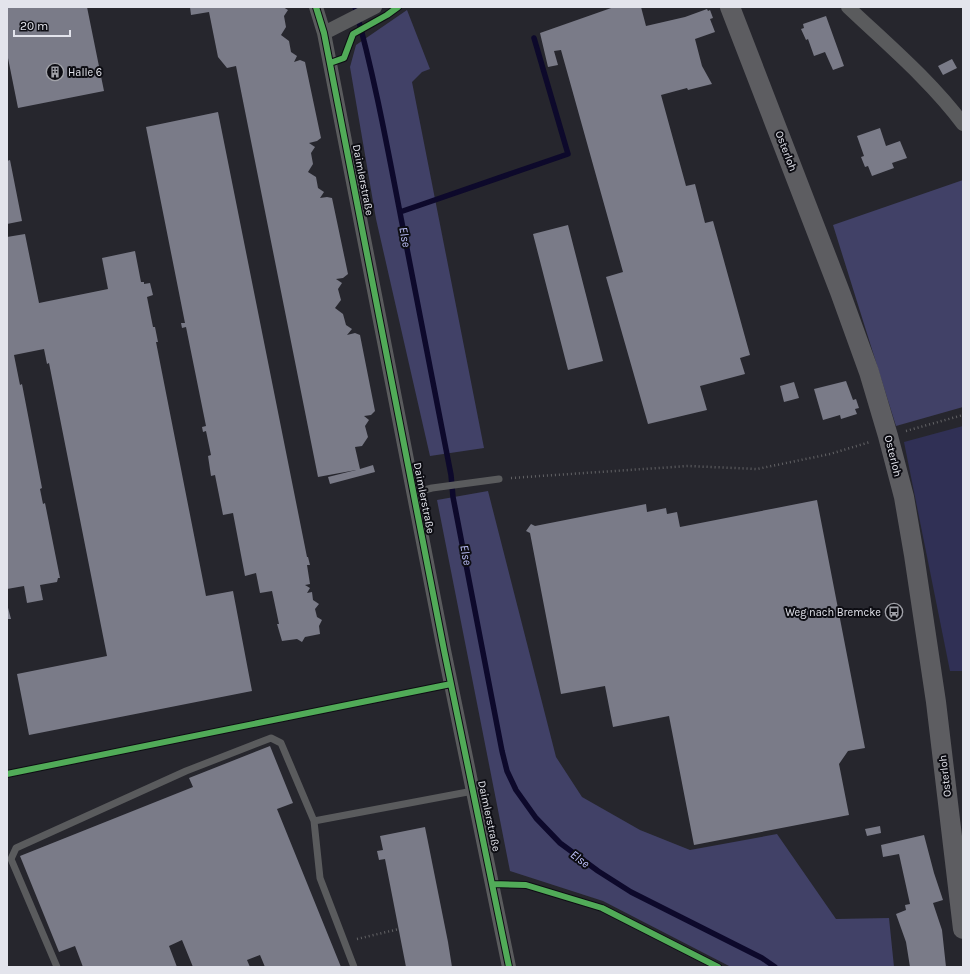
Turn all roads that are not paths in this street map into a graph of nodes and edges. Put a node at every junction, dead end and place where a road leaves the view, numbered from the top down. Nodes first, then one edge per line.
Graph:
1 (316, 7) edge
2 (375, 7) edge
3 (730, 7) edge
4 (848, 7) edge
5 (324, 33) junction
6 (963, 124) edge
7 (499, 479) road end
8 (413, 493) junction
9 (473, 791) junction
10 (314, 821) junction
11 (963, 929) edge
12 (57, 967) edge
13 (354, 967) edge
14 (509, 967) edge

1 - 5 street, Daimlerstraße
2 - 5 street
3 - 11 main road, Osterloh
4 - 6 street
5 - 8 street, Daimlerstraße
7 - 8 lane
8 - 9 street, Daimlerstraße
9 - 10 lane
9 - 14 street, Daimlerstraße
10 - 12 lane
10 - 13 lane

